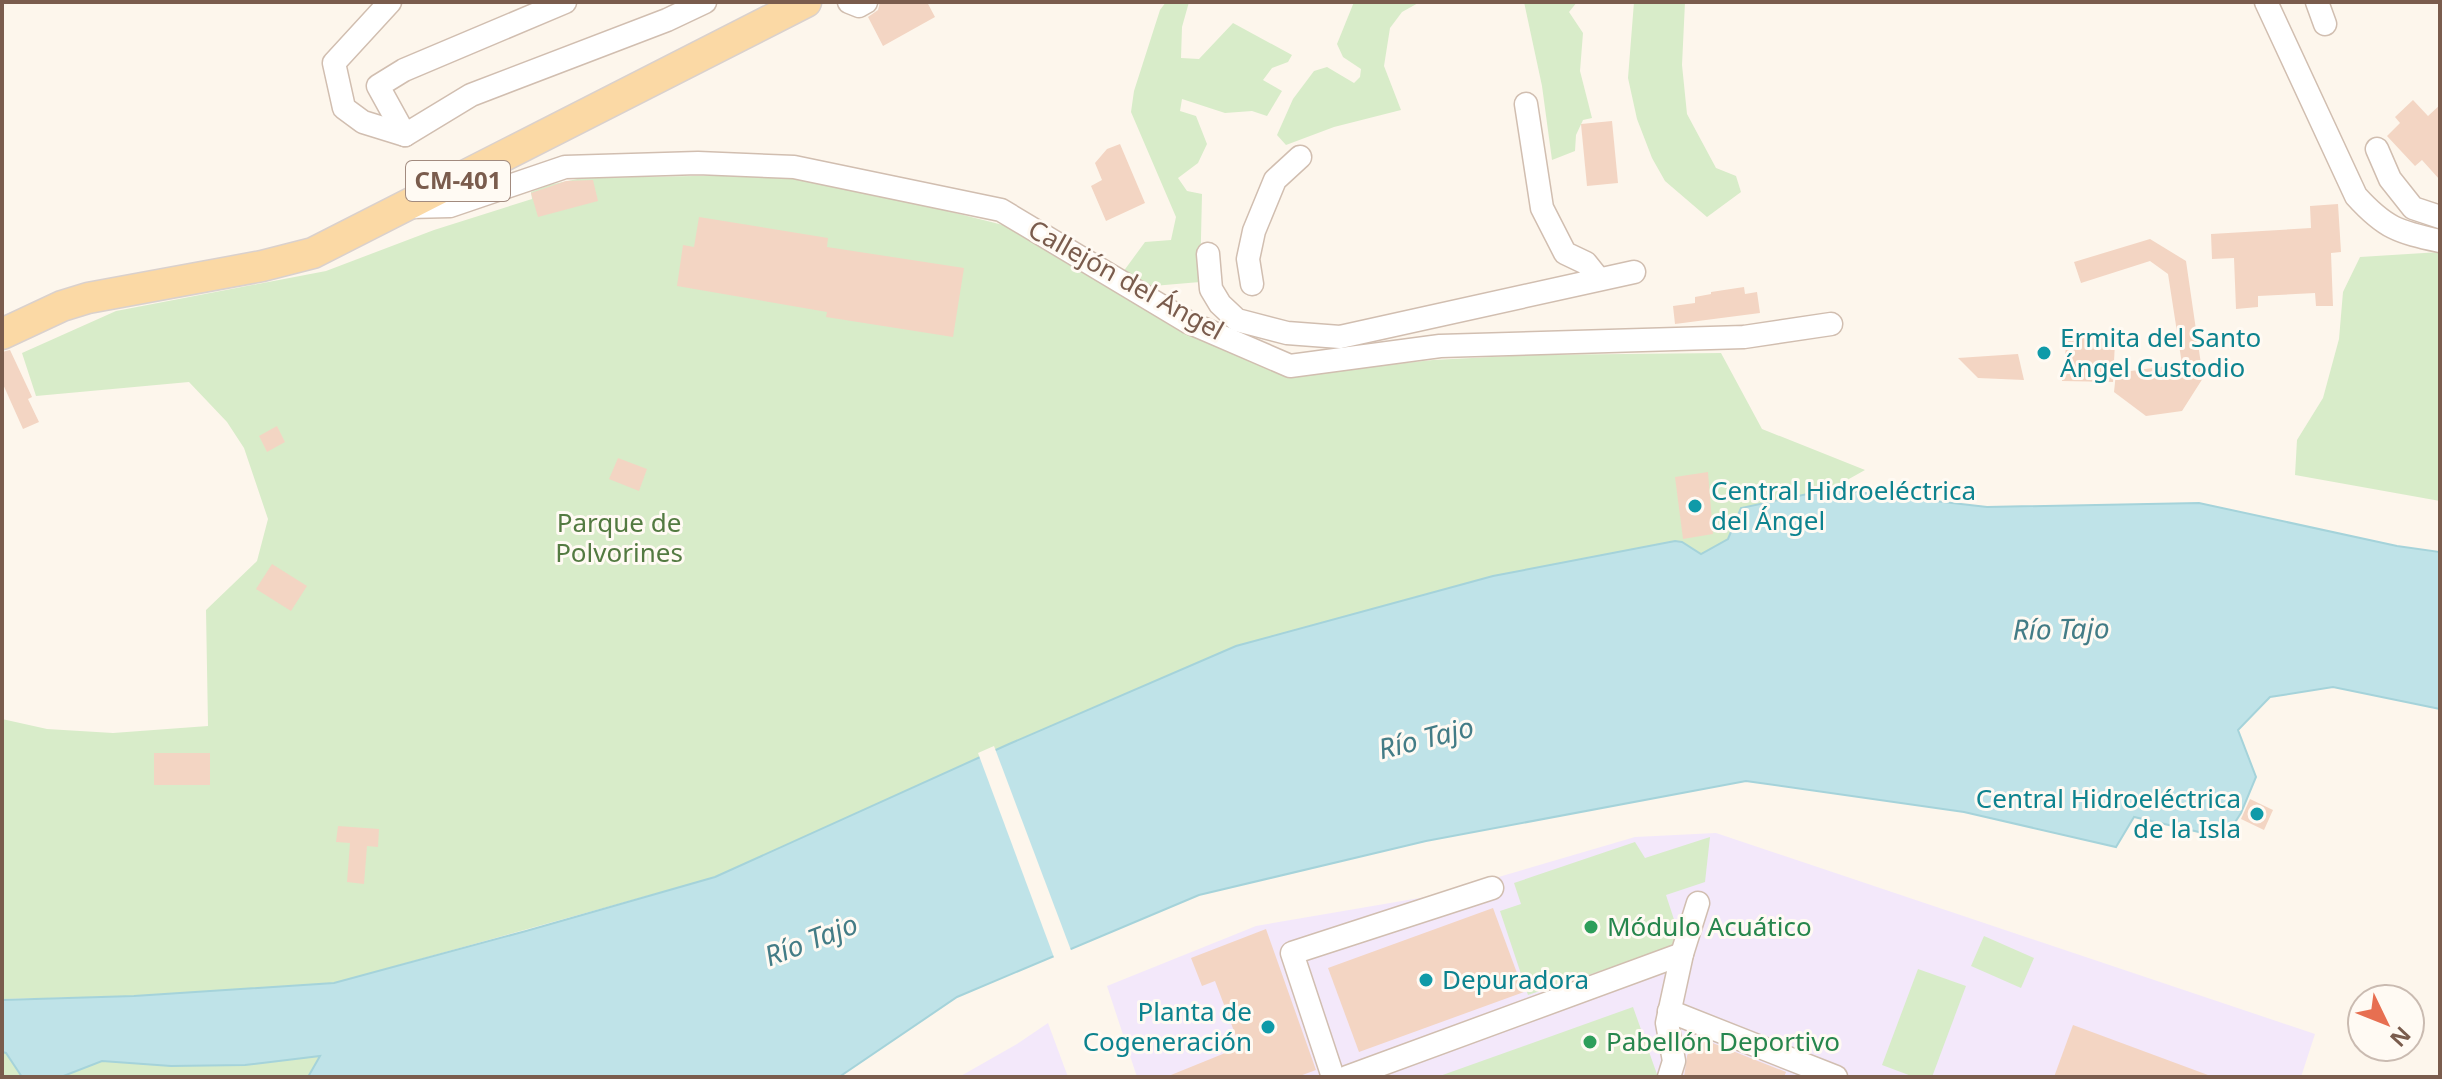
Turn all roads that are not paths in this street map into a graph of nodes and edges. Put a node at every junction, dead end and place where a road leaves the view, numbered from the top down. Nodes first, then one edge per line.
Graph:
1 (390, 2) edge
2 (565, 2) edge
3 (705, 2) edge
4 (806, 2) edge
5 (849, 2) edge
6 (866, 2) edge
7 (2266, 2) edge
8 (2317, 2) edge
9 (2325, 24) dead end
10 (1526, 104) dead end
11 (549, 134) junction
12 (405, 135) junction
13 (2377, 149) dead end
14 (1300, 157) dead end
15 (565, 167) junction
16 (409, 207) junction
17 (2440, 217) edge
18 (2440, 241) edge
19 (1208, 254) dead end
20 (1634, 272) dead end
21 (1598, 278) junction
22 (1252, 284) dead end
23 (1831, 324) dead end
24 (2, 334) edge
25 (1492, 888) dead end
26 (1698, 903) dead end
27 (1682, 954) junction
28 (1669, 1011) junction
29 (1333, 1077) edge
30 (1347, 1077) edge
31 (1669, 1077) edge
32 (1836, 1077) edge

1 - 12 street
2 - 12 street
3 - 12 street
4 - 11 main road, CM-401
5 - 6 street
7 - 18 street
8 - 9 street
10 - 21 street
11 - 15 street
11 - 16 main road, CM-401
13 - 17 street
14 - 22 street
15 - 16 street, Callejón del Ángel
15 - 23 street, Callejón del Ángel
16 - 24 main road, CM-401
19 - 21 street
20 - 21 street
25 - 29 street
26 - 27 street
27 - 28 street
27 - 30 street
28 - 31 street
28 - 32 street

